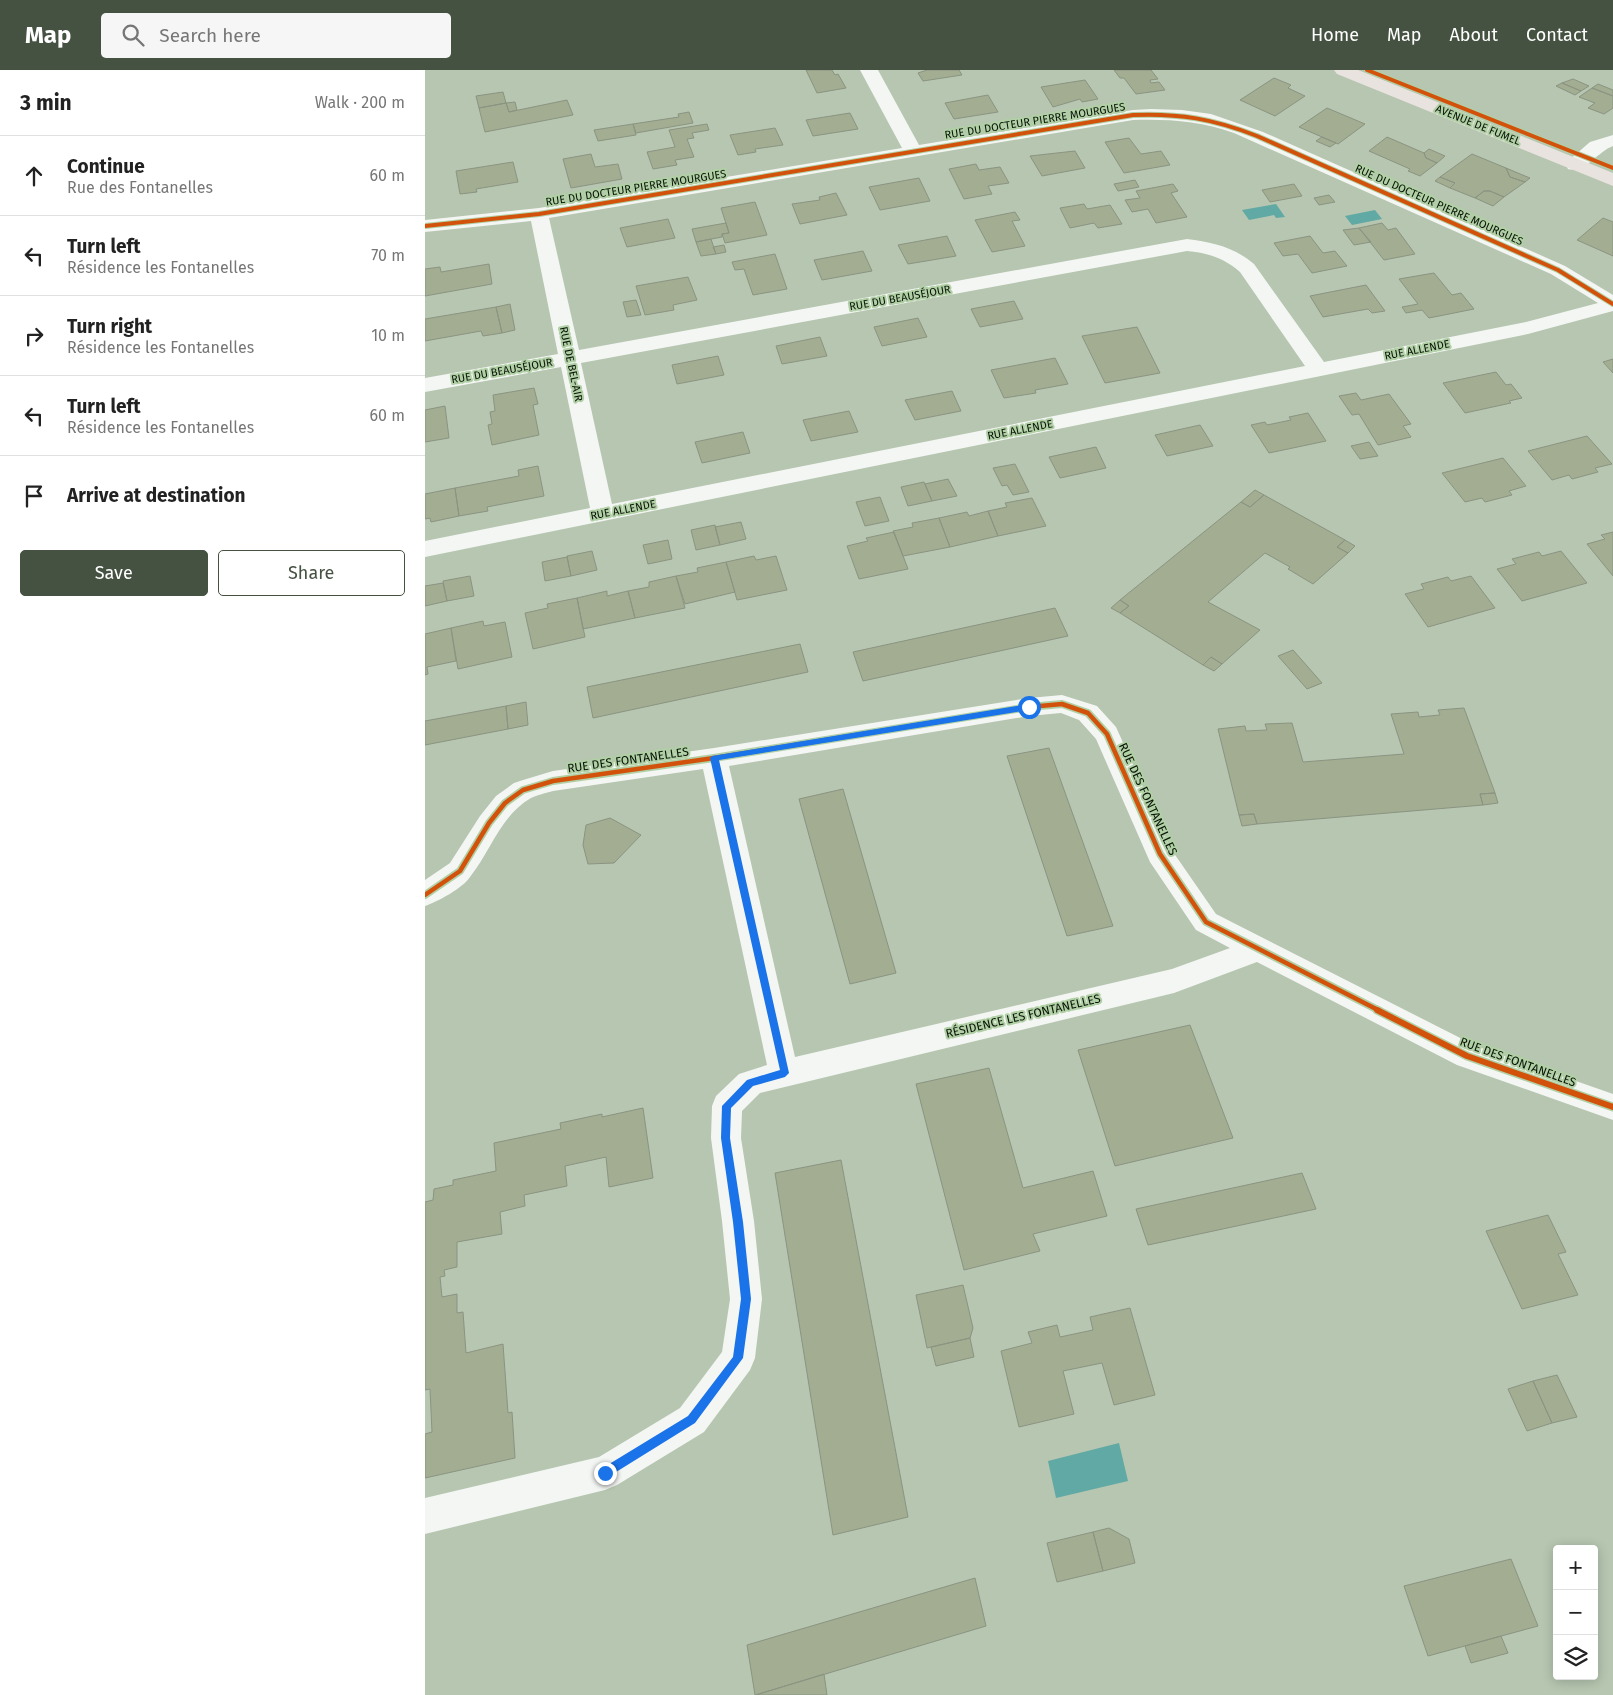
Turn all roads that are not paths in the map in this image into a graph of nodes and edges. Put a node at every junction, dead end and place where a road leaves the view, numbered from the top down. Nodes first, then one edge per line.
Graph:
1 (869, 70) edge
2 (1343, 70) edge
3 (1613, 140) edge
4 (913, 152) junction
5 (1575, 165) junction
6 (1613, 180) edge
7 (539, 214) junction
8 (425, 226) edge
9 (1613, 304) edge
10 (570, 358) junction
11 (1319, 370) junction
12 (425, 385) edge
13 (603, 514) junction
14 (425, 550) edge
15 (714, 758) junction
16 (425, 894) edge
17 (1259, 949) junction
18 (785, 1073) junction
19 (1613, 1107) edge
20 (425, 1516) edge

1 - 4 street
2 - 5 main road, AVENUE DE FUMEL
3 - 5 street
4 - 7 street, RUE DU DOCTEUR PIERRE MOURGUES
4 - 9 street, RUE DU DOCTEUR PIERRE MOURGUES
5 - 6 main road, AVENUE DE FUMEL
7 - 8 street, RUE DU DOCTEUR PIERRE MOURGUES
7 - 10 street, RUE DE BEL-AIR
9 - 11 street, RUE ALLENDE
10 - 11 street, RUE DU BEAUSÉJOUR
10 - 12 street, RUE DU BEAUSÉJOUR
10 - 13 street, RUE DE BEL-AIR
11 - 13 street, RUE ALLENDE
13 - 14 street, RUE ALLENDE
15 - 16 street, RUE DES FONTANELLES
15 - 17 street, RUE DES FONTANELLES
15 - 18 street
17 - 18 street, RÉSIDENCE LES FONTANELLES
17 - 19 street, RUE DES FONTANELLES
18 - 20 street, RÉSIDENCE LES FONTANELLES

